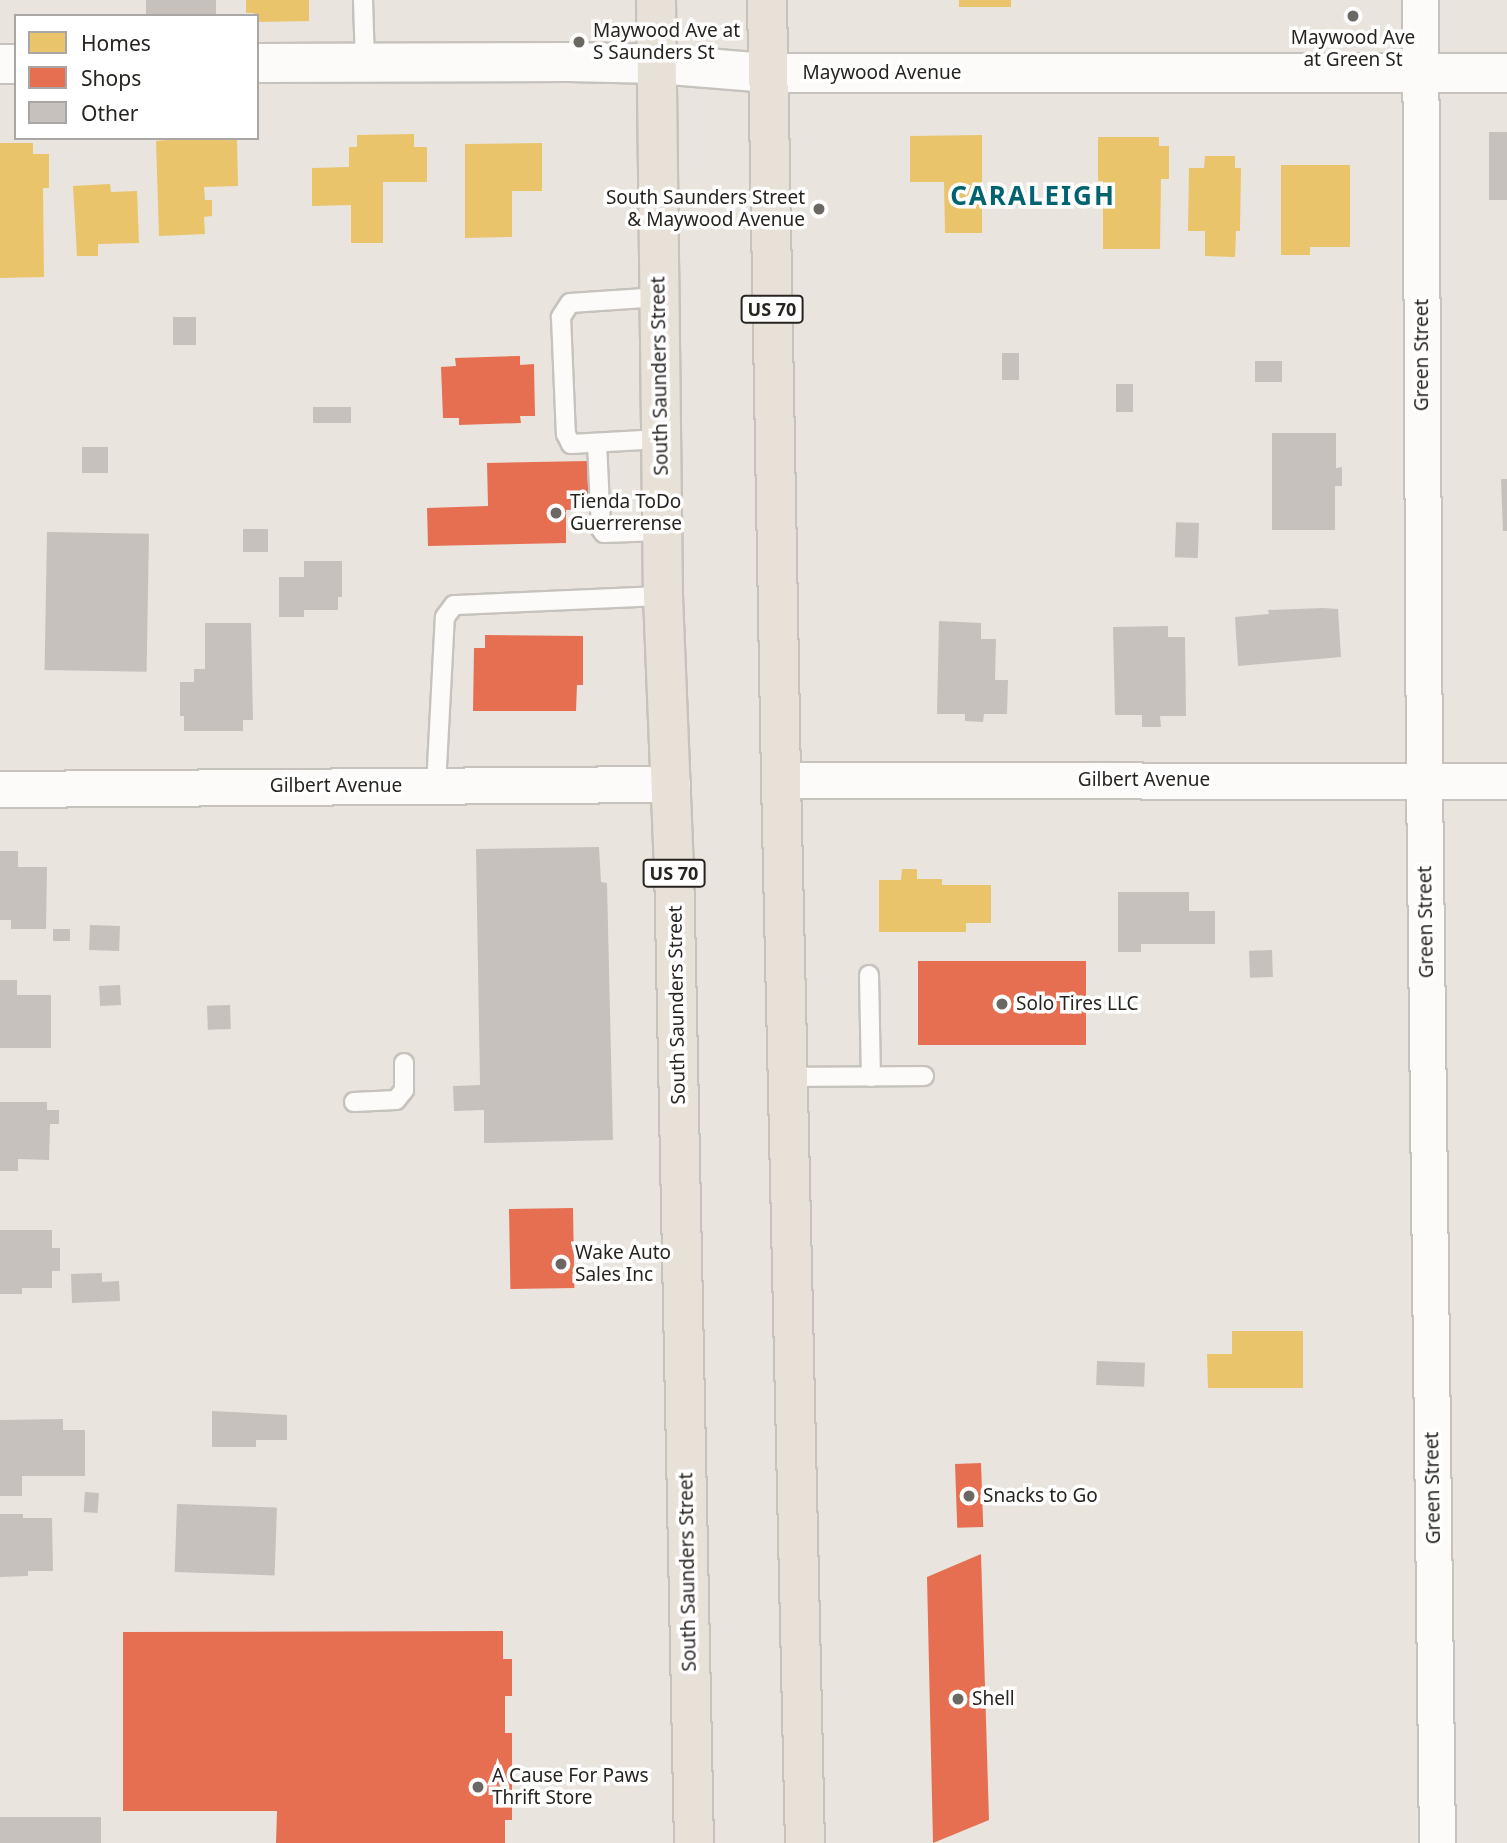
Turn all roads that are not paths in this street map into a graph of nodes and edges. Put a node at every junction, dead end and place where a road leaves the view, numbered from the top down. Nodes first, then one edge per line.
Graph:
1 (363, 0) edge
2 (656, 0) edge
3 (767, 0) edge
4 (1420, 0) edge
5 (365, 62) junction
6 (259, 63) edge
7 (658, 64) junction
8 (767, 73) junction
9 (1507, 73) edge
10 (1421, 74) junction
11 (660, 297) junction
12 (661, 439) junction
13 (597, 443) junction
14 (662, 531) junction
15 (663, 596) junction
16 (781, 780) junction
17 (1424, 781) junction
18 (1507, 781) edge
19 (672, 783) junction
20 (436, 786) junction
21 (0, 789) edge
22 (869, 975) dead end
23 (404, 1063) dead end
24 (924, 1076) dead end
25 (788, 1077) junction
26 (871, 1077) junction
27 (354, 1102) dead end
28 (694, 1843) edge
29 (805, 1843) edge
30 (1437, 1843) edge

1 - 5 lane
2 - 7 main road, South Saunders Street / US 70
3 - 8 main road, US 70
4 - 10 street, Green Street
5 - 6 street, Maywood Avenue
5 - 7 street, Maywood Avenue
7 - 8 street, Maywood Avenue
7 - 11 main road, South Saunders Street / US 70
8 - 10 street, Maywood Avenue
8 - 16 main road, US 70
9 - 10 street, Maywood Avenue
10 - 17 street, Green Street
11 - 12 main road, South Saunders Street / US 70
11 - 13 lane
12 - 13 lane
12 - 14 main road, South Saunders Street / US 70
13 - 14 lane
14 - 15 main road, South Saunders Street / US 70
15 - 19 main road, South Saunders Street / US 70
15 - 20 lane
16 - 17 street, Gilbert Avenue
16 - 25 main road, US 70
17 - 18 street, Gilbert Avenue
17 - 30 street, Green Street
19 - 20 street, Gilbert Avenue
19 - 28 main road, South Saunders Street / US 70
20 - 21 street, Gilbert Avenue
22 - 26 lane
23 - 27 lane
24 - 26 lane
25 - 26 lane
25 - 29 main road, US 70

